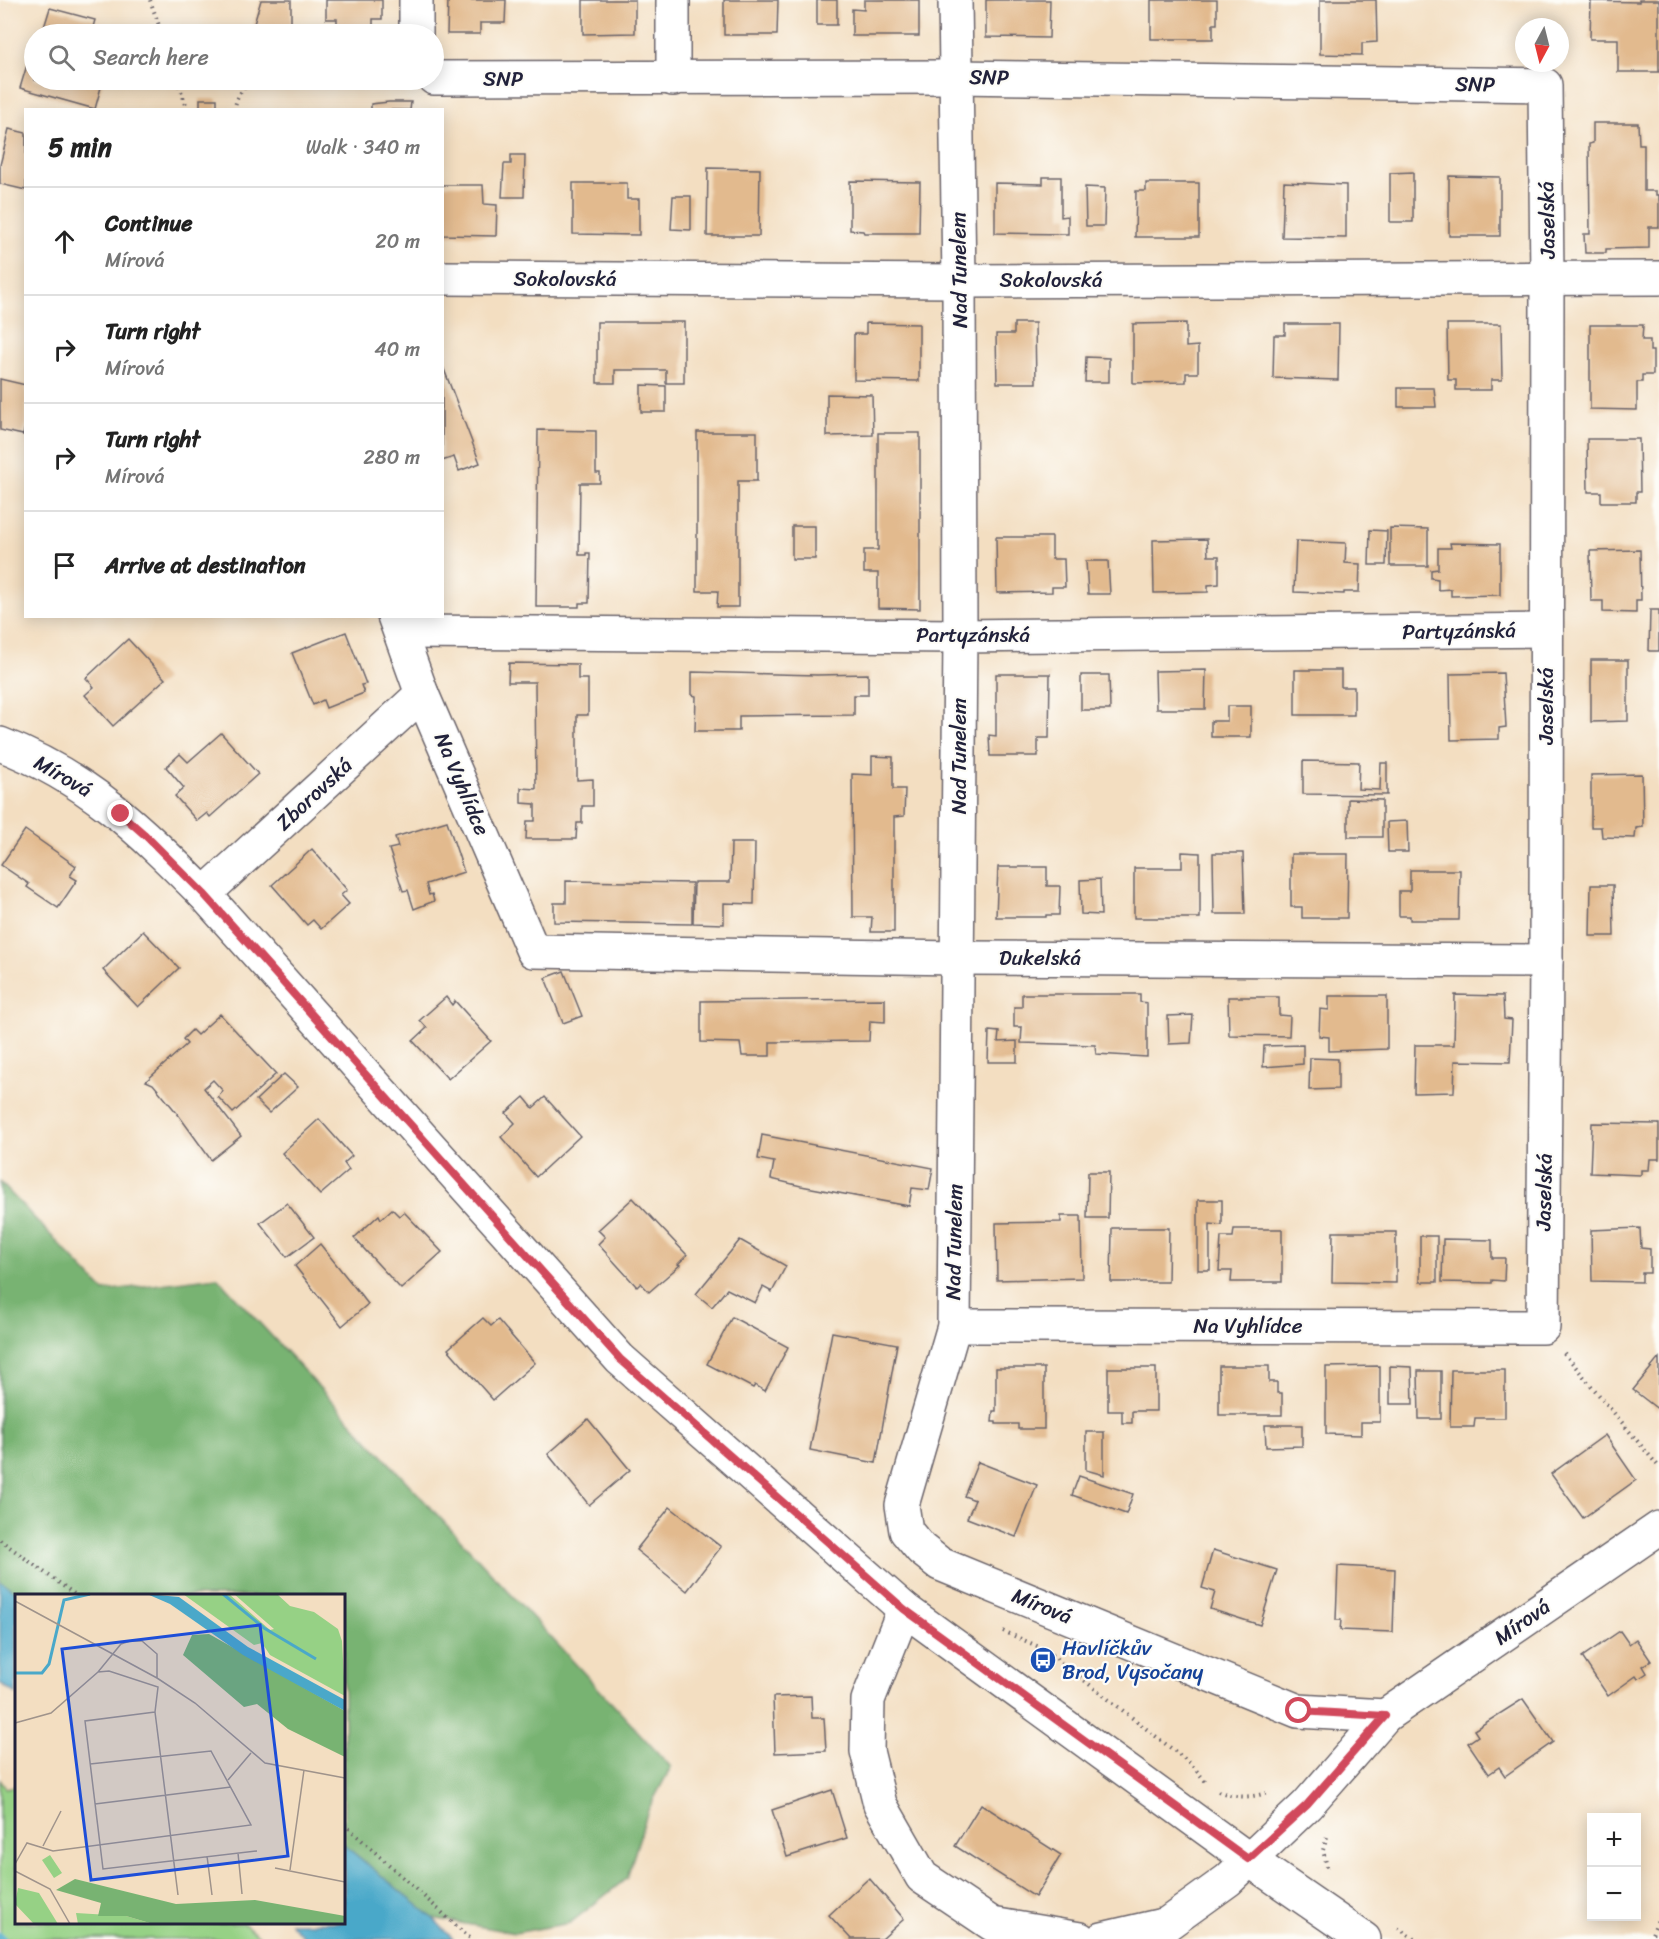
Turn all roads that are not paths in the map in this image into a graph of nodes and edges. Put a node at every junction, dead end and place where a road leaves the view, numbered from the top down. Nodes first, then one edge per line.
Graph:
1 (416, 0) edge
2 (673, 0) edge
3 (955, 0) edge
4 (416, 24) edge
5 (956, 77) junction
6 (444, 78) edge
7 (673, 79) junction
8 (1545, 85) joint
9 (1548, 277) junction
10 (444, 278) edge
11 (1659, 278) edge
12 (959, 281) junction
13 (398, 624) edge
14 (1546, 630) junction
15 (960, 636) junction
16 (422, 694) junction
17 (0, 744) edge
18 (204, 894) junction
19 (534, 951) joint
20 (957, 958) junction
21 (1546, 961) junction
22 (954, 1326) junction
23 (1543, 1327) joint
24 (902, 1505) joint
25 (1659, 1528) edge
26 (904, 1609) junction
27 (1385, 1716) junction
28 (1248, 1859) junction
29 (1080, 1939) edge
30 (1102, 1939) edge
31 (1364, 1939) edge

1 - 4 street
2 - 7 street
3 - 5 street, Nad Tunelem
5 - 7 street, SNP
5 - 8 street, SNP
5 - 12 street, Nad Tunelem
6 - 7 street, SNP
8 - 9 street, Jaselská
9 - 11 street, Sokolovská
9 - 12 street, Sokolovská
9 - 14 street, Jaselská
10 - 12 street, Sokolovská
12 - 15 street, Nad Tunelem
13 - 15 street, Partyzánská
13 - 16 street, Na Vyhlídce
14 - 15 street, Partyzánská
14 - 21 street, Jaselská
15 - 20 street, Nad Tunelem
16 - 18 street, Zborovská
16 - 19 street, Na Vyhlídce
17 - 18 street, Mírová
18 - 26 street, Mírová
19 - 20 street, Dukelská
20 - 21 street, Dukelská
20 - 22 street, Nad Tunelem
21 - 23 street, Jaselská
22 - 23 street, Na Vyhlídce
22 - 24 street, Nad Tunelem
24 - 27 street, Mírová
25 - 27 street, Mírová
26 - 28 street, Mírová
26 - 29 street
27 - 28 street, Mírová
28 - 30 street, Mírová
28 - 31 street, Mírová

